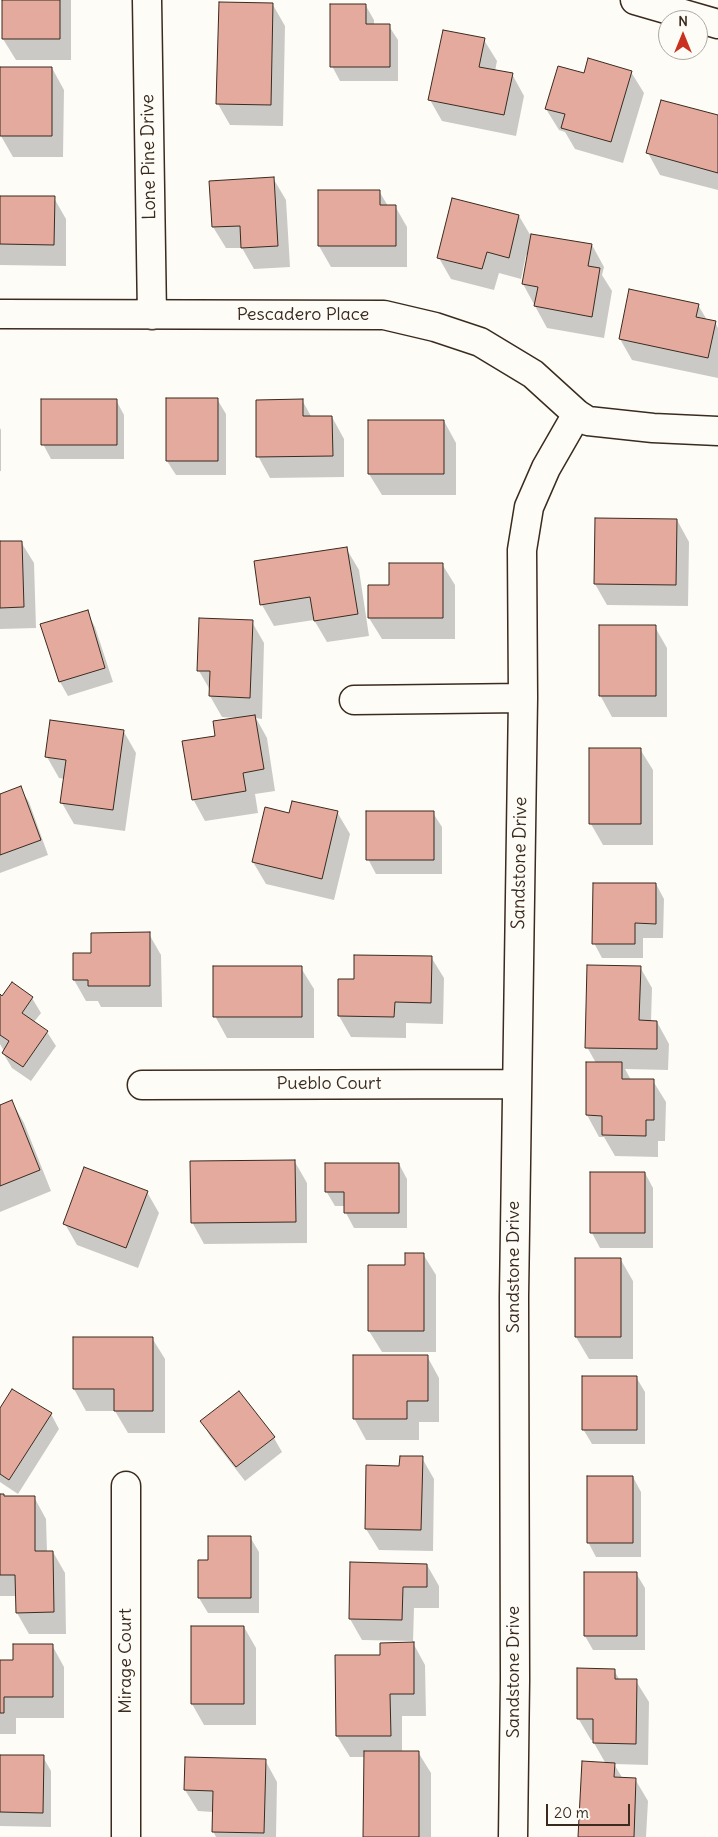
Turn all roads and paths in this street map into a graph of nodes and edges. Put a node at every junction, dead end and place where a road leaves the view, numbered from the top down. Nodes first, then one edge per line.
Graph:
1 (147, 0) edge
2 (634, 0) edge
3 (718, 24) edge
4 (0, 314) edge
5 (152, 315) junction
6 (577, 414) junction
7 (718, 431) edge
8 (522, 698) junction
9 (354, 700) dead end
10 (142, 1084) dead end
11 (516, 1084) junction
12 (126, 1486) dead end
13 (126, 1837) edge
14 (513, 1837) edge

1 - 5 street, Lone Pine Drive
2 - 3 street
4 - 5 street, Pescadero Place
5 - 6 street, Pescadero Place
6 - 7 street
6 - 8 street, Sandstone Drive
8 - 9 street
8 - 11 street, Sandstone Drive
10 - 11 street, Pueblo Court
11 - 14 street, Sandstone Drive
12 - 13 street, Mirage Court

